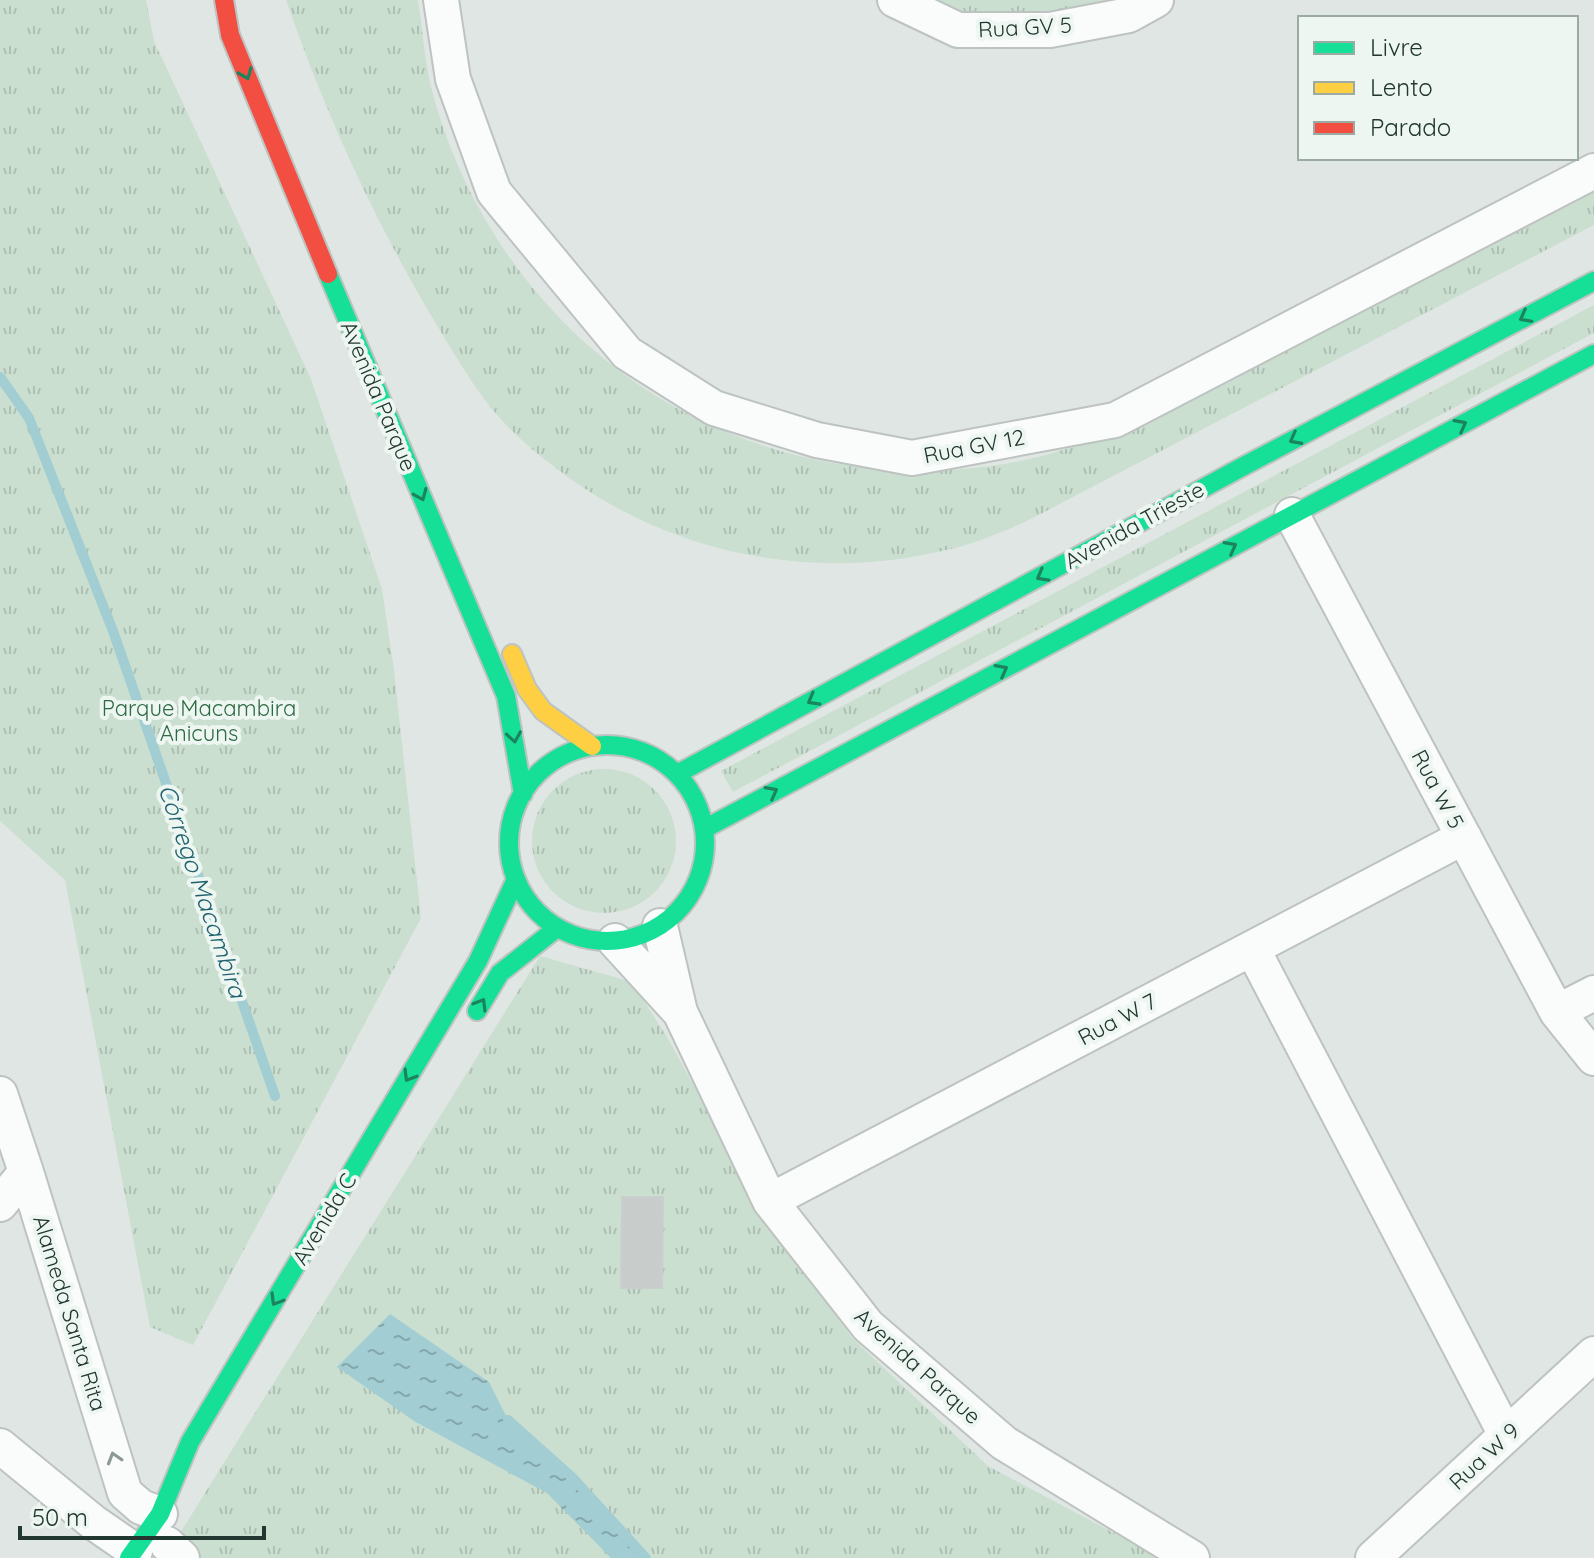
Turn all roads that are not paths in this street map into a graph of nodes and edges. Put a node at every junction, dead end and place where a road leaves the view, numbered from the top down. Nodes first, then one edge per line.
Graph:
1 (224, 0) edge
2 (441, 0) edge
3 (895, 0) edge
4 (1156, 0) edge
5 (1594, 171) edge
6 (1594, 281) edge
7 (1594, 354) edge
8 (1292, 515) junction
9 (503, 632) dead end
10 (592, 746) junction
11 (677, 774) junction
12 (523, 794) junction
13 (704, 829) junction
14 (1464, 837) junction
15 (516, 879) junction
16 (660, 926) junction
17 (557, 928) junction
18 (615, 941) junction
19 (1252, 948) junction
20 (1594, 993) edge
21 (680, 1012) junction
22 (1557, 1012) junction
23 (468, 1027) dead end
24 (1594, 1058) edge
25 (0, 1094) edge
26 (26, 1172) junction
27 (770, 1201) junction
28 (0, 1204) edge
29 (1594, 1354) edge
30 (1506, 1435) junction
31 (0, 1446) edge
32 (157, 1545) edge
33 (1192, 1558) edge
34 (1373, 1558) edge

1 -> 12 street, Avenida Parque
2 - 5 street, Rua GV 12
3 - 4 street, Rua GV 5
6 -> 11 street, Avenida Trieste
8 -> 7 street
13 -> 8 street
8 - 14 street, Rua W 5
9 - 10 street
10 - 11 street
10 - 12 street
11 - 13 street
12 - 15 street
13 - 16 street
14 - 19 street, Rua W 7
14 - 22 street, Rua W 5
15 - 17 street
15 -> 32 street, Avenida C
16 - 18 street
16 - 21 street, Avenida Parque
17 - 18 street
23 -> 17 street
18 - 21 street, Avenida Parque
19 - 27 street, Rua W 7
19 - 30 street
20 - 22 street
21 - 27 street, Avenida Parque
22 - 24 street, Rua W 5
25 - 26 street, Alameda Santa Rita
26 - 28 street
32 -> 26 street, Alameda Santa Rita
27 - 33 street, Avenida Parque
29 - 30 street, Rua W 9
30 - 34 street, Rua W 9
31 - 32 street

